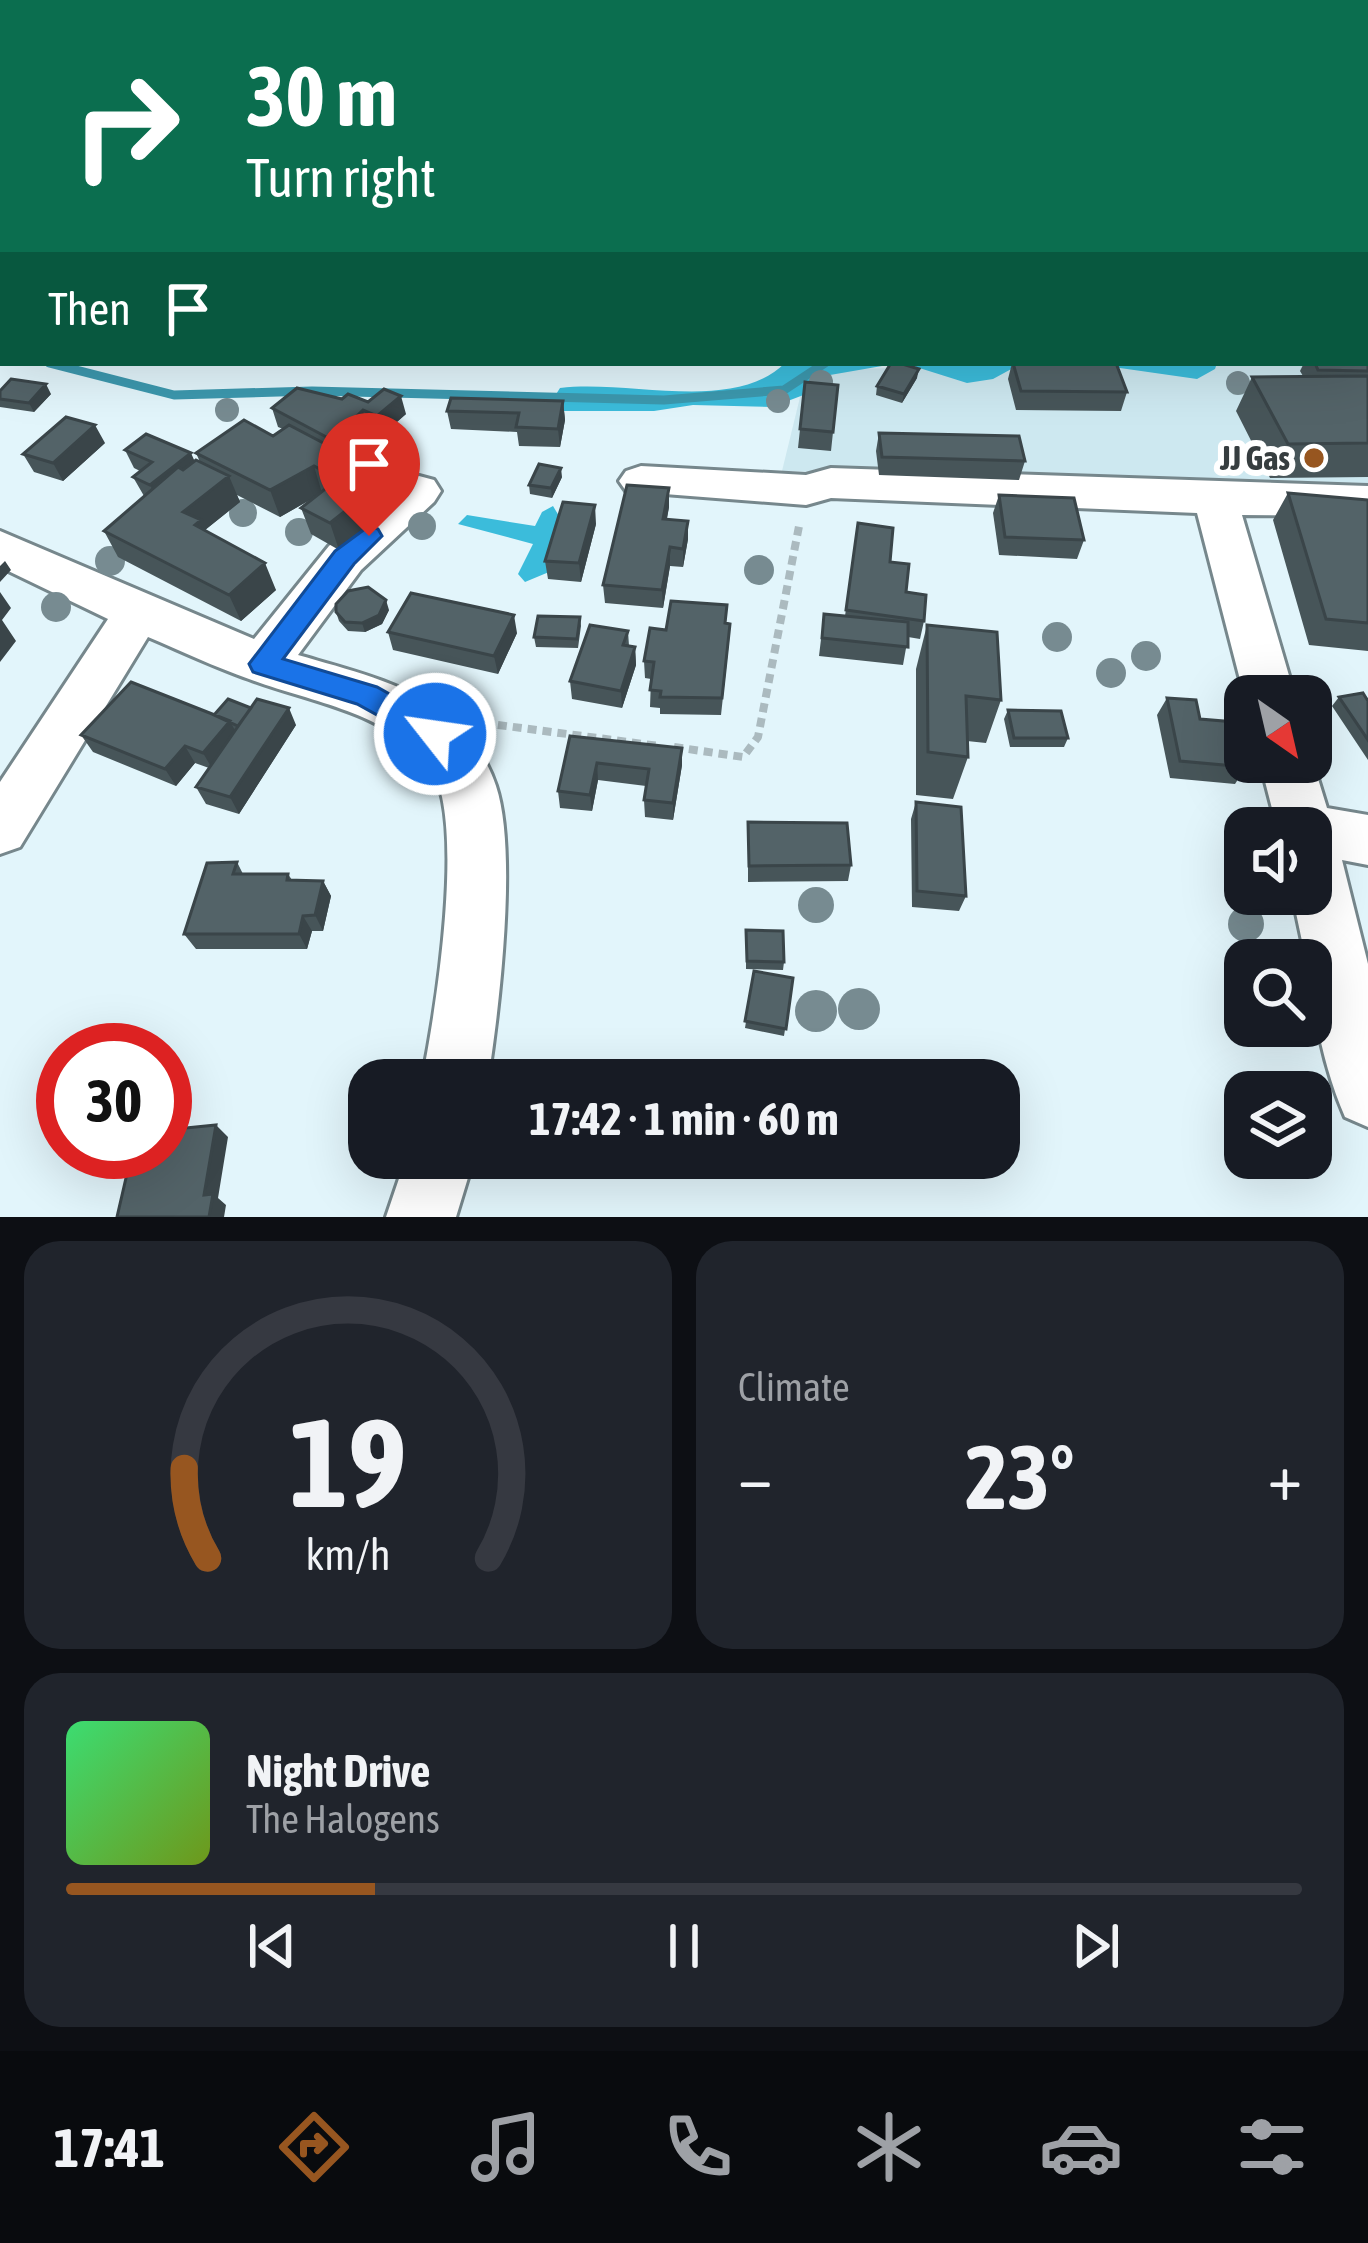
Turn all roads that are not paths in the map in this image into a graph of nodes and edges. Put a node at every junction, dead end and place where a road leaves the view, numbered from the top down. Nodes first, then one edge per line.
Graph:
1 (641, 481) edge
2 (418, 491) dead end
3 (1215, 499) junction
4 (1368, 501) edge
5 (0, 548) edge
6 (138, 612) junction
7 (263, 664) junction
8 (1263, 675) edge
9 (0, 829) edge
10 (1332, 833) edge
11 (1368, 840) edge
12 (1326, 915) edge
13 (459, 1059) edge
14 (1368, 1094) edge
15 (433, 1179) edge
16 (421, 1217) edge

1 - 3 street
2 - 7 street
3 - 4 street
3 - 8 street
5 - 6 street
6 - 7 street
6 - 9 street
7 - 13 street
10 - 11 street
12 - 14 street
15 - 16 street

